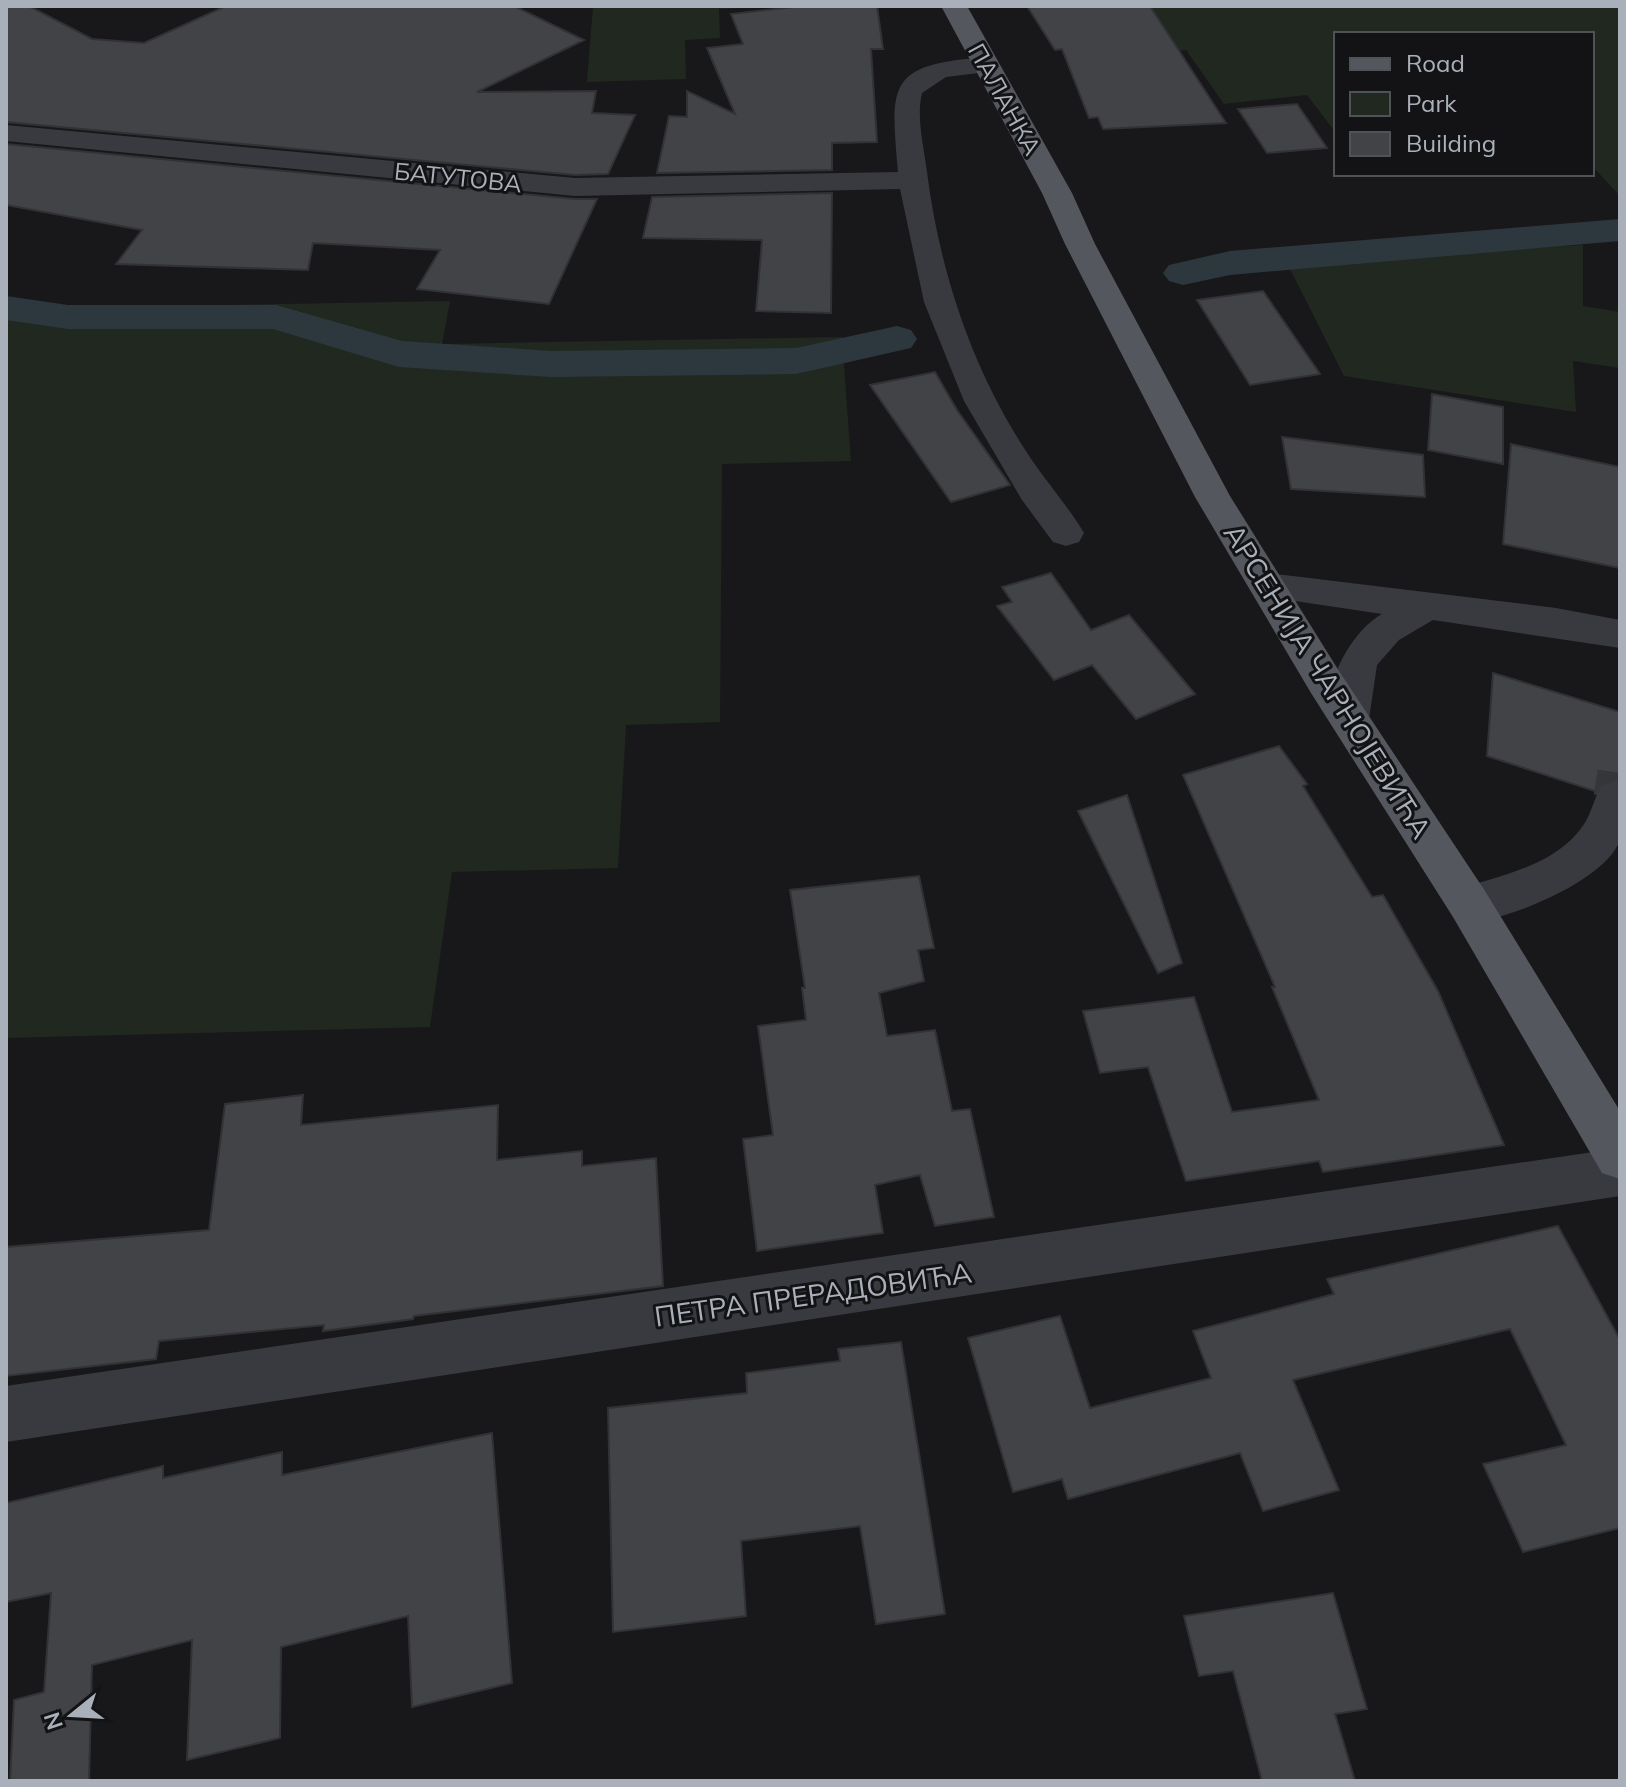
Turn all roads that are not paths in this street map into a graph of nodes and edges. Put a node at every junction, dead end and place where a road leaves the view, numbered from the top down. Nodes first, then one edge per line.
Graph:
1 (954, 6) edge
2 (986, 65) junction
3 (6, 133) edge
4 (912, 180) junction
5 (1057, 193) joint
6 (1066, 533) dead end
7 (1268, 586) junction
8 (1427, 606) junction
9 (1620, 634) edge
10 (1349, 719) junction
11 (1616, 798) dead end
12 (1469, 904) junction
13 (1620, 1156) edge
14 (1620, 1172) edge
15 (6, 1414) edge

1 - 2 main road, ПАЛАНКА
2 - 4 street
2 - 5 main road, ПАЛАНКА
3 - 4 street, БАТУТОВА
4 - 6 street
5 - 7 main road, АРСЕНИЈА ЧАРНОЈЕВИЋА
7 - 8 street
7 - 10 main road, АРСЕНИЈА ЧАРНОЈЕВИЋА
8 - 9 street
8 - 10 street
10 - 12 main road, АРСЕНИЈА ЧАРНОЈЕВИЋА
11 - 12 street
12 - 13 main road, АРСЕНИЈА ЧАРНОЈЕВИЋА
14 - 15 street, ПЕТРА ПРЕРАДОВИЋА

